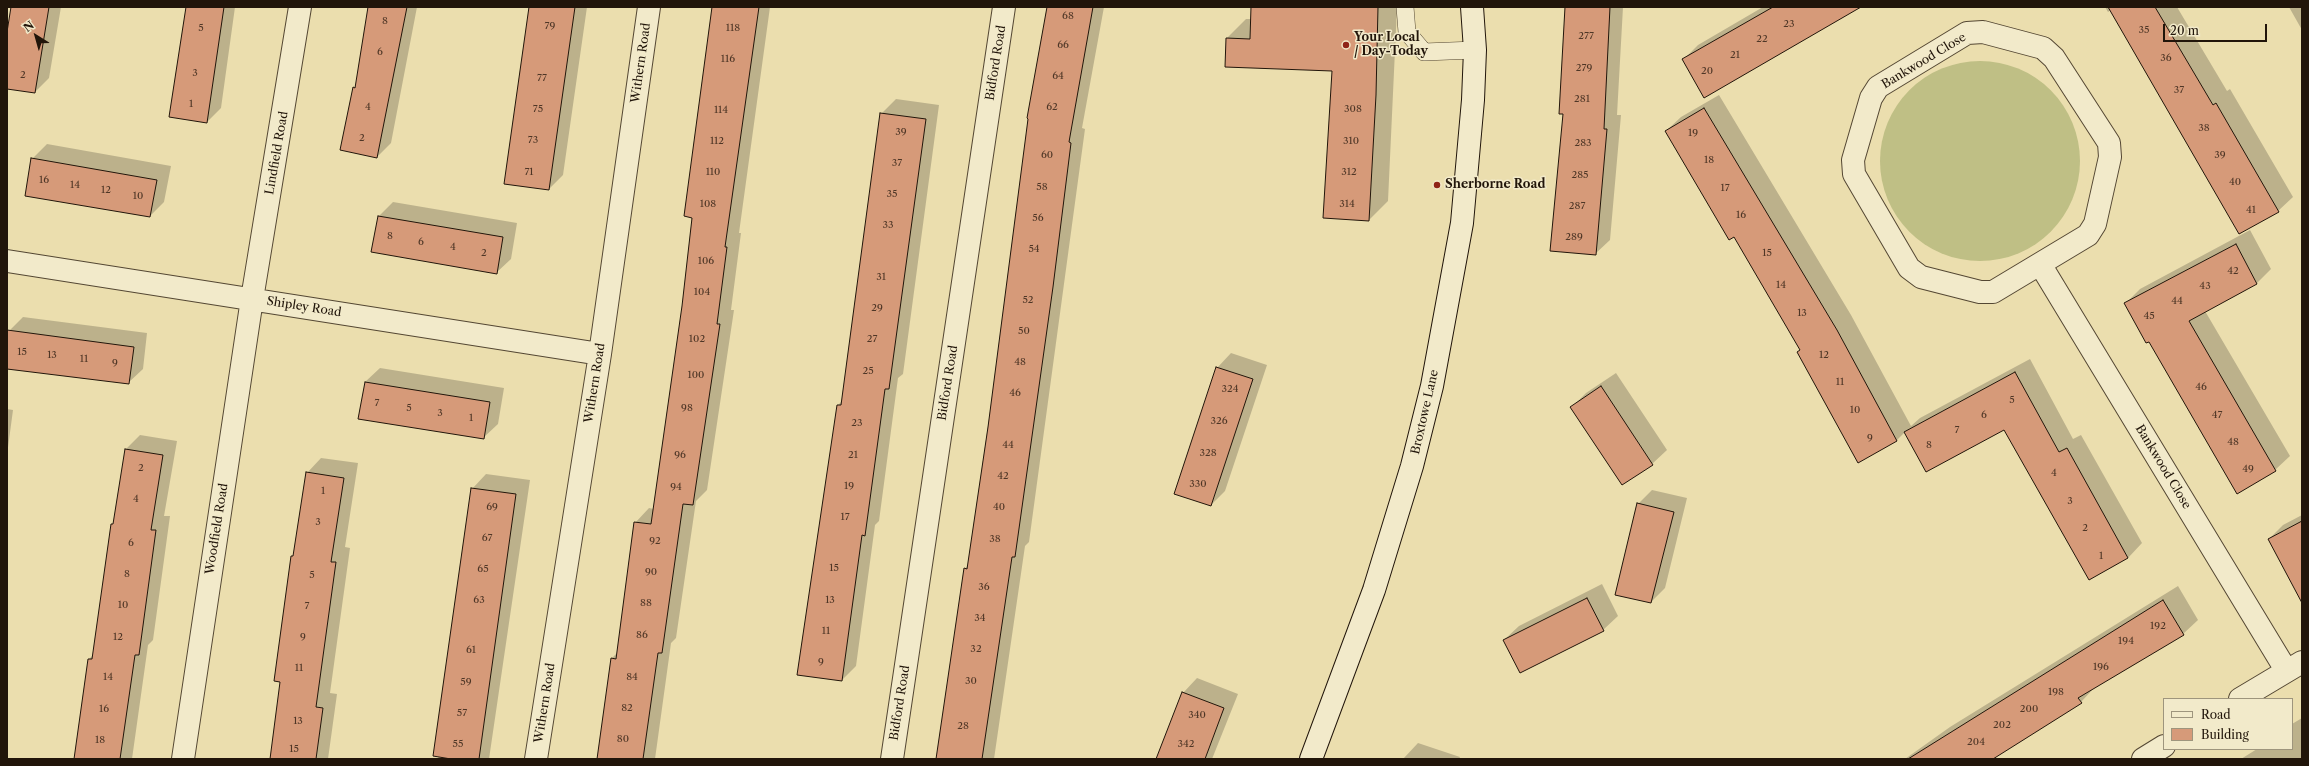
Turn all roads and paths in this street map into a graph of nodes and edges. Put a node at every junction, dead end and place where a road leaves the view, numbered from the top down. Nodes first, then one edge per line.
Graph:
1 (300, 7) edge
2 (649, 7) edge
3 (1004, 7) edge
4 (1405, 7) edge
5 (1472, 7) edge
6 (1475, 50) junction
7 (7, 261) edge
8 (2040, 264) junction
9 (252, 299) junction
10 (600, 354) junction
11 (2294, 666) edge
12 (2242, 698) edge
13 (2163, 747) edge
14 (182, 759) edge
15 (536, 759) edge
16 (892, 759) edge
17 (1311, 759) edge
18 (2143, 759) edge

1 - 9 street, Lindfield Road
2 - 10 street, Withern Road
3 - 16 street, Bidford Road
4 - 6 lane
5 - 6 street, Broxtowe Lane
6 - 17 street, Broxtowe Lane
7 - 9 street, Shipley Road
8 - 8 street, Bankwood Close
8 - 11 street, Bankwood Close
9 - 10 street, Shipley Road
9 - 14 street, Woodfield Road
10 - 15 street, Withern Road
11 - 12 street
13 - 18 street

